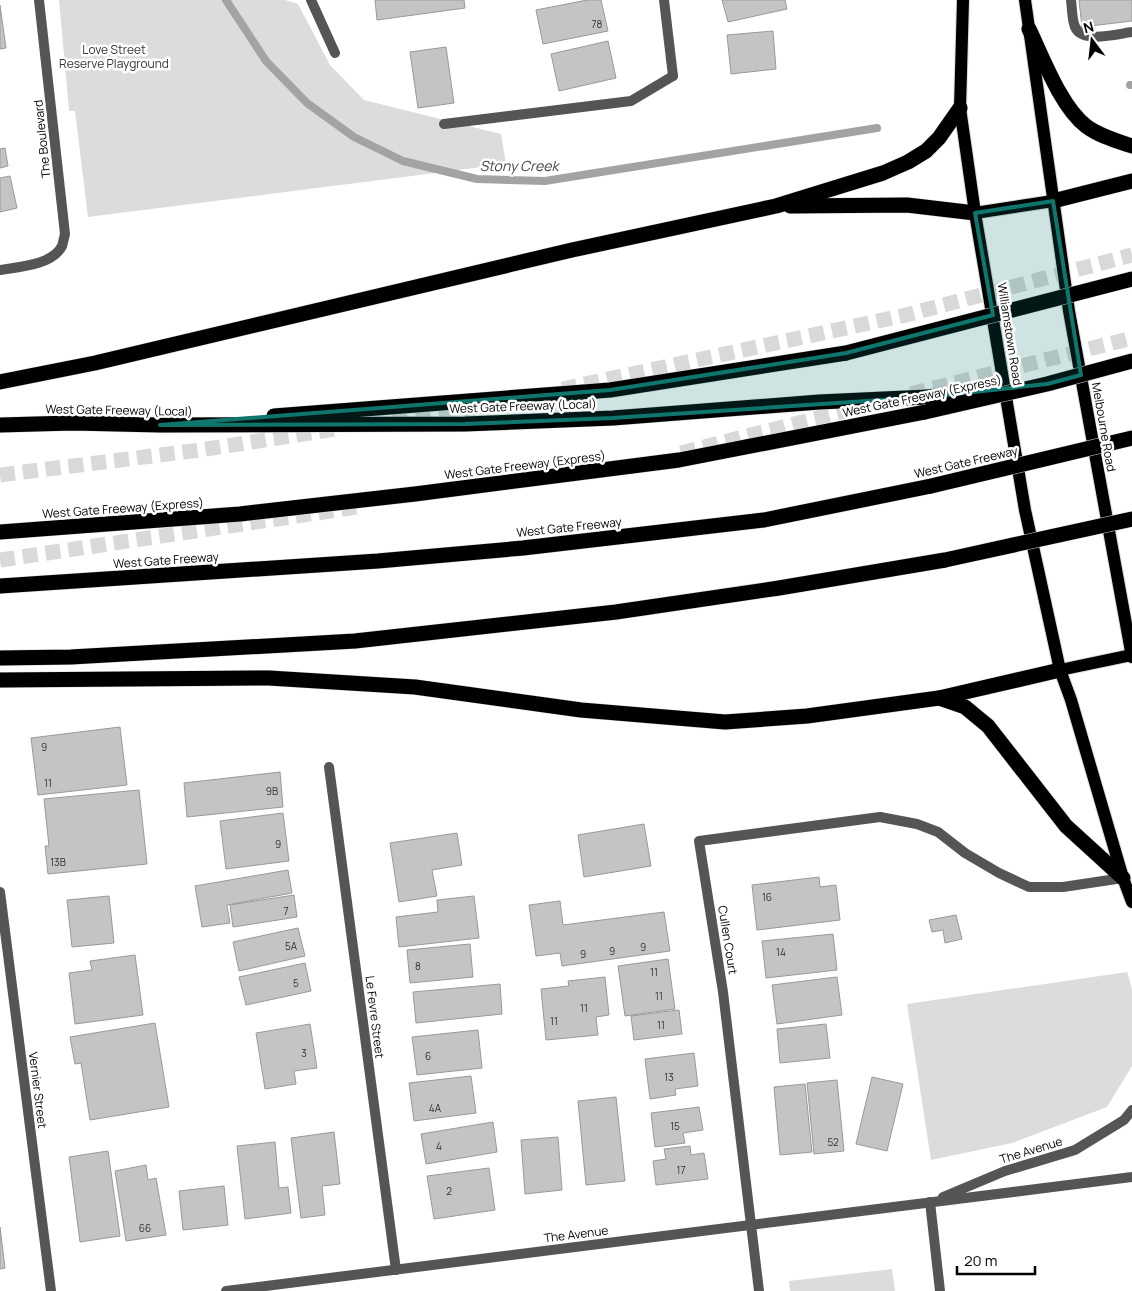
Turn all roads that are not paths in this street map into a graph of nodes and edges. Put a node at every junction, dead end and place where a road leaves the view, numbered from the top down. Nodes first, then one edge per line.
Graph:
1 (39, 0) edge
2 (311, 0) edge
3 (664, 0) edge
4 (963, 0) edge
5 (1025, 0) edge
6 (1071, 0) edge
7 (1029, 29) junction
8 (1132, 32) edge
9 (335, 53) dead end
10 (960, 108) junction
11 (444, 124) dead end
12 (1132, 146) edge
13 (1132, 181) edge
14 (1053, 201) junction
15 (776, 206) junction
16 (975, 213) junction
17 (0, 270) edge
18 (1132, 279) edge
19 (1132, 361) edge
20 (0, 382) edge
21 (926, 404) junction
22 (0, 425) edge
23 (160, 426) junction
24 (1132, 438) edge
25 (1132, 519) edge
26 (0, 532) edge
27 (0, 586) edge
28 (1132, 656) edge
29 (0, 658) edge
30 (1060, 670) junction
31 (0, 680) edge
32 (939, 698) junction
33 (329, 767) dead end
34 (1123, 878) junction
35 (0, 892) edge
36 (1132, 902) edge
37 (1132, 1110) edge
38 (1132, 1177) edge
39 (930, 1202) junction
40 (750, 1225) junction
41 (396, 1270) junction
42 (51, 1291) edge
43 (226, 1291) edge
44 (759, 1291) edge
45 (940, 1291) edge

1 - 17 street, The Boulevard
2 - 9 street
3 - 11 street
4 - 10 main road, Williamstown Road
5 - 7 main road
6 - 8 street
7 - 12 highway
7 - 14 main road
10 - 15 highway
10 - 16 main road, Williamstown Road
13 - 14 highway
14 - 16 main road
14 - 28 main road, Melbourne Road
15 - 16 highway
15 - 20 highway
16 - 30 main road, Williamstown Road
18 - 23 highway, bridge
19 - 21 highway, West Gate Freeway (Local), bridge
21 - 23 highway, West Gate Freeway (Local)
21 - 26 highway, West Gate Freeway (Express)
22 - 23 highway, West Gate Freeway (Local)
24 - 27 highway, West Gate Freeway, bridge
25 - 29 highway, bridge
28 - 30 main road
30 - 32 highway
30 - 34 main road
31 - 32 highway
32 - 34 highway
33 - 41 street, Le Fevre Street
34 - 36 main road
34 - 40 street, Cullen Court
35 - 42 street, Vernier Street
37 - 39 street, The Avenue
38 - 39 street, The Avenue
39 - 40 street, The Avenue
39 - 45 street
40 - 41 street, The Avenue
40 - 44 street
41 - 43 street, The Avenue

